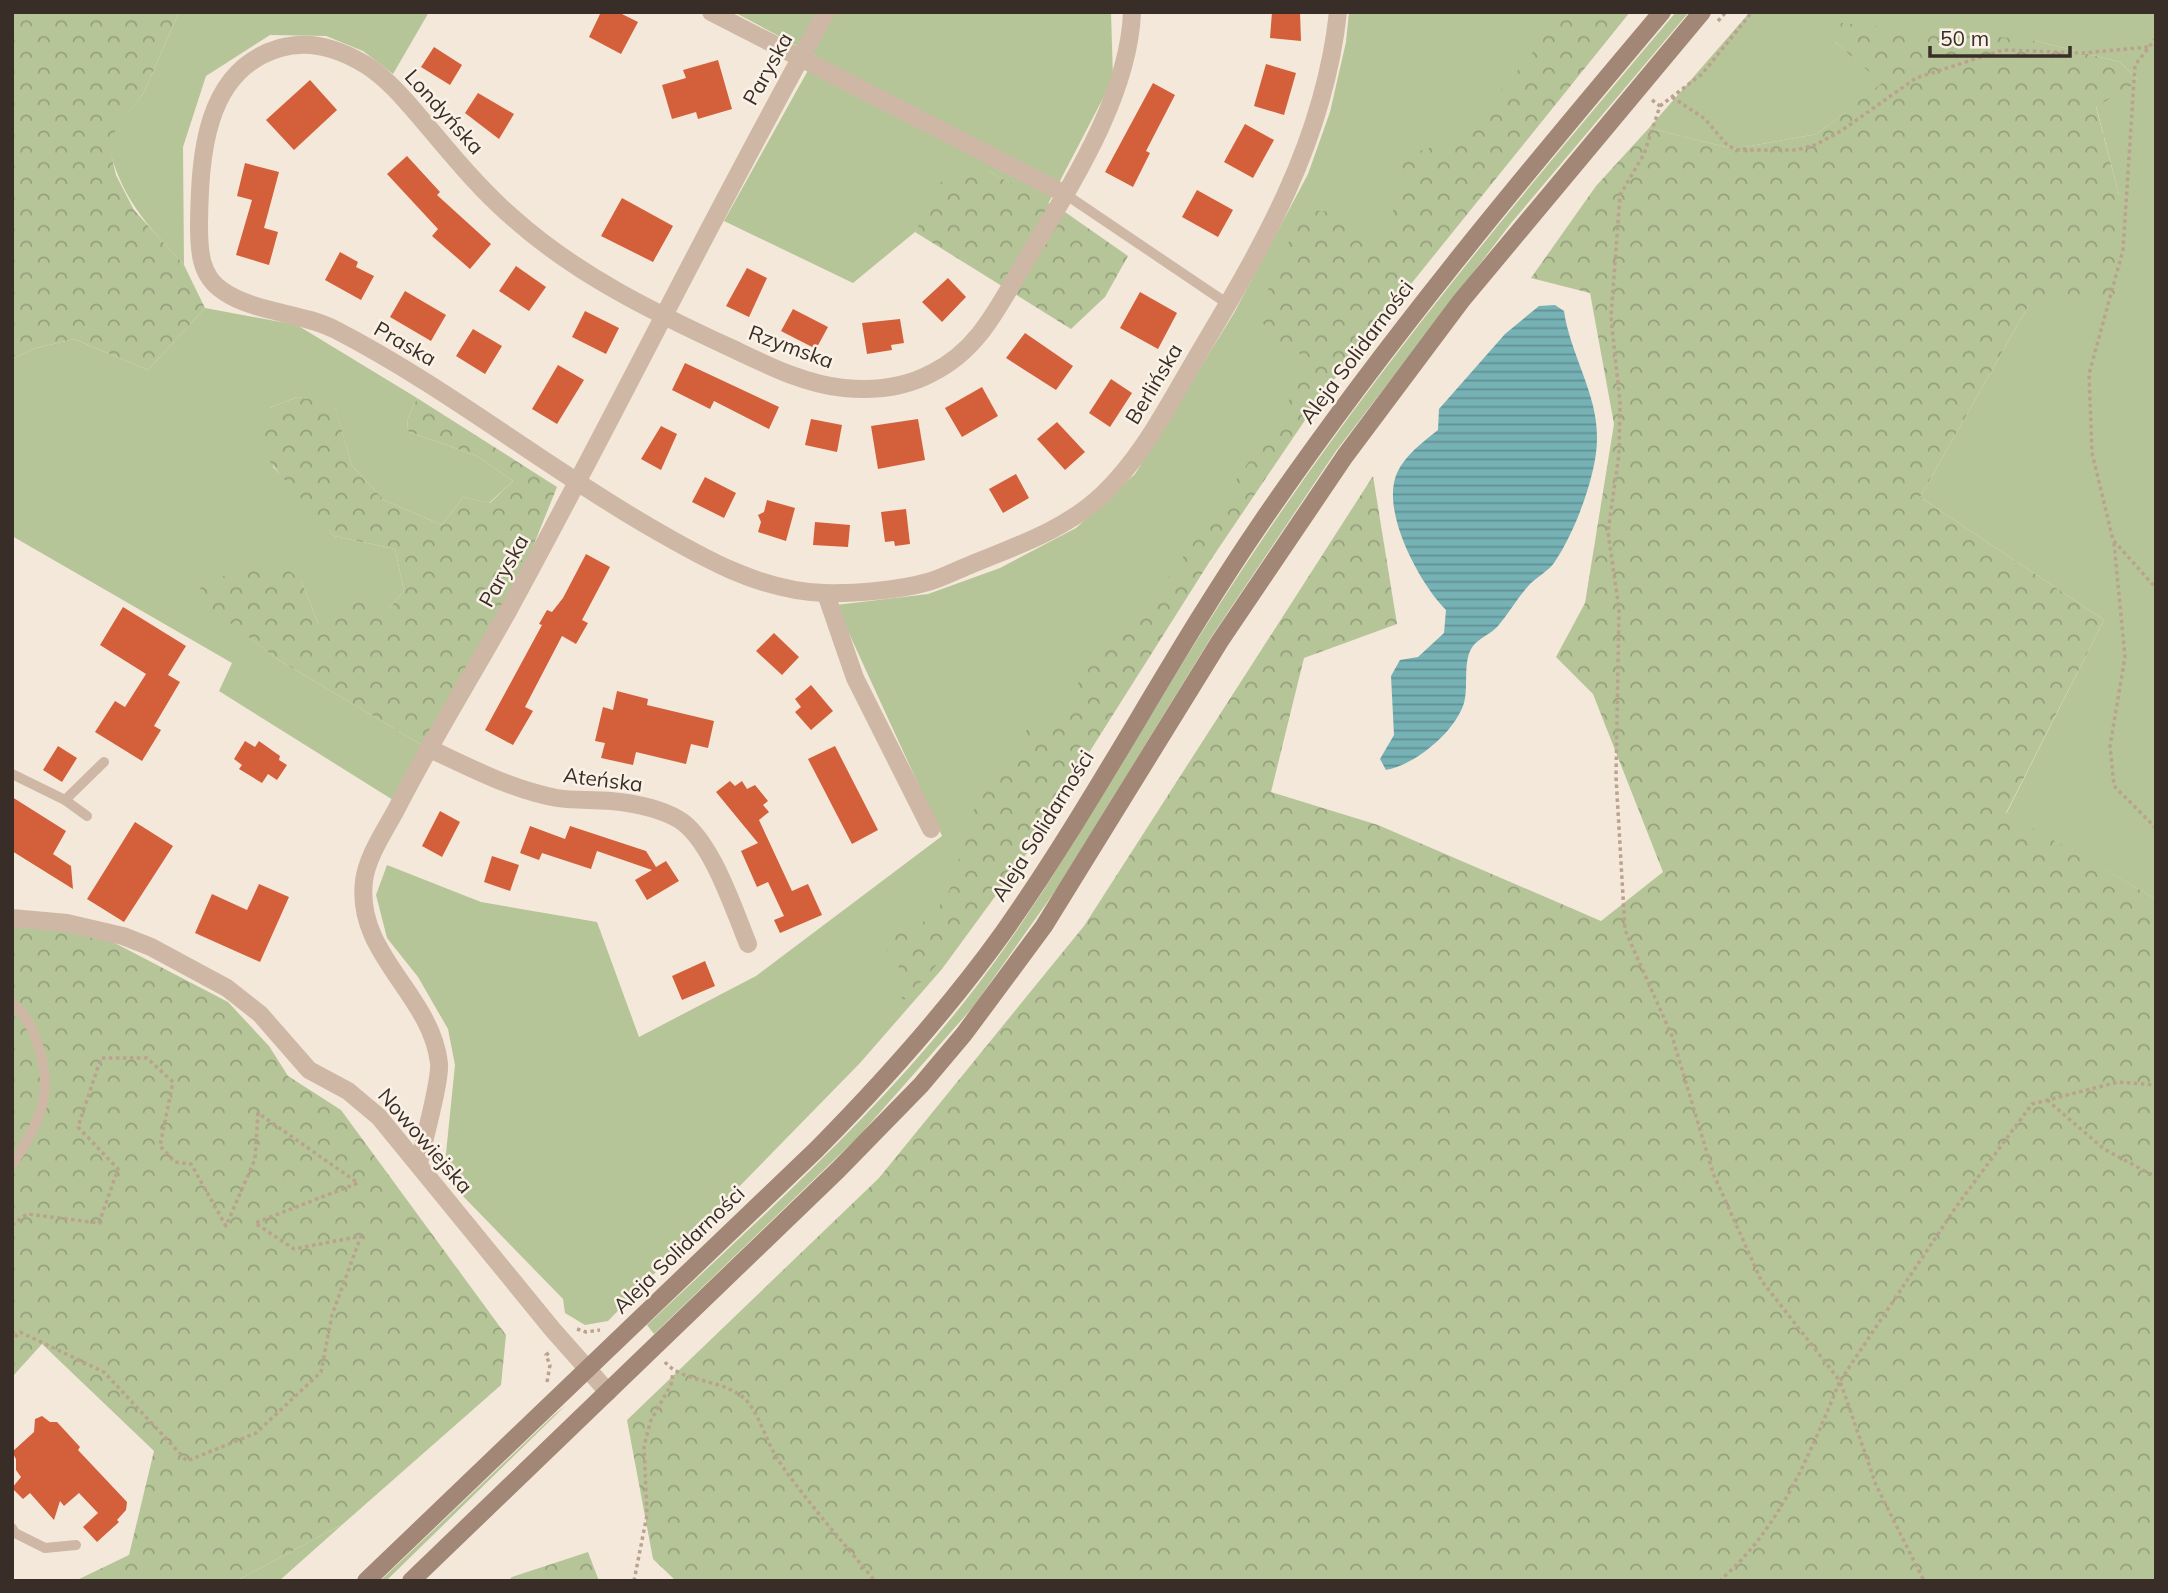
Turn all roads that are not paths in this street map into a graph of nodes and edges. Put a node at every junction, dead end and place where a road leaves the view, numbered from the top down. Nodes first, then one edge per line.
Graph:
1 (711, 12) edge
2 (825, 12) edge
3 (1132, 12) edge
4 (1338, 12) edge
5 (1662, 12) edge
6 (1702, 12) edge
7 (801, 58) junction
8 (1065, 194) junction
9 (202, 268) joint
10 (1228, 304) junction
11 (664, 317) junction
12 (577, 484) junction
13 (826, 594) junction
14 (428, 748) junction
15 (104, 762) dead end
16 (12, 774) edge
17 (65, 800) junction
18 (87, 816) dead end
19 (931, 829) dead end
20 (12, 918) edge
21 (748, 944) dead end
22 (12, 1003) edge
23 (419, 1164) junction
24 (12, 1165) edge
25 (587, 1370) junction
26 (608, 1392) junction
27 (12, 1528) edge
28 (76, 1545) dead end
29 (366, 1581) edge
30 (411, 1581) edge

1 - 7 street
2 - 7 street, Paryska
3 - 8 street, Rzymska
4 - 10 street, Berlińska
5 - 25 main road, Aleja Solidarności
6 - 26 main road
7 - 8 street
7 - 11 street, Paryska
8 - 10 lane
8 - 11 street, Rzymska
9 - 11 street, Londyńska
9 - 12 street, Praska
10 - 13 street, Berlińska
11 - 12 street, Paryska
12 - 13 street, Berlińska
12 - 14 street, Paryska
13 - 19 street
14 - 21 street, Ateńska
14 - 23 street, Paryska
15 - 17 lane
16 - 17 lane
17 - 18 lane
20 - 23 street, Nowowiejska
22 - 24 lane
23 - 25 street, Nowowiejska
25 - 26 street, Nowowiejska
25 - 29 main road, Aleja Solidarności
26 - 30 main road
27 - 28 lane

